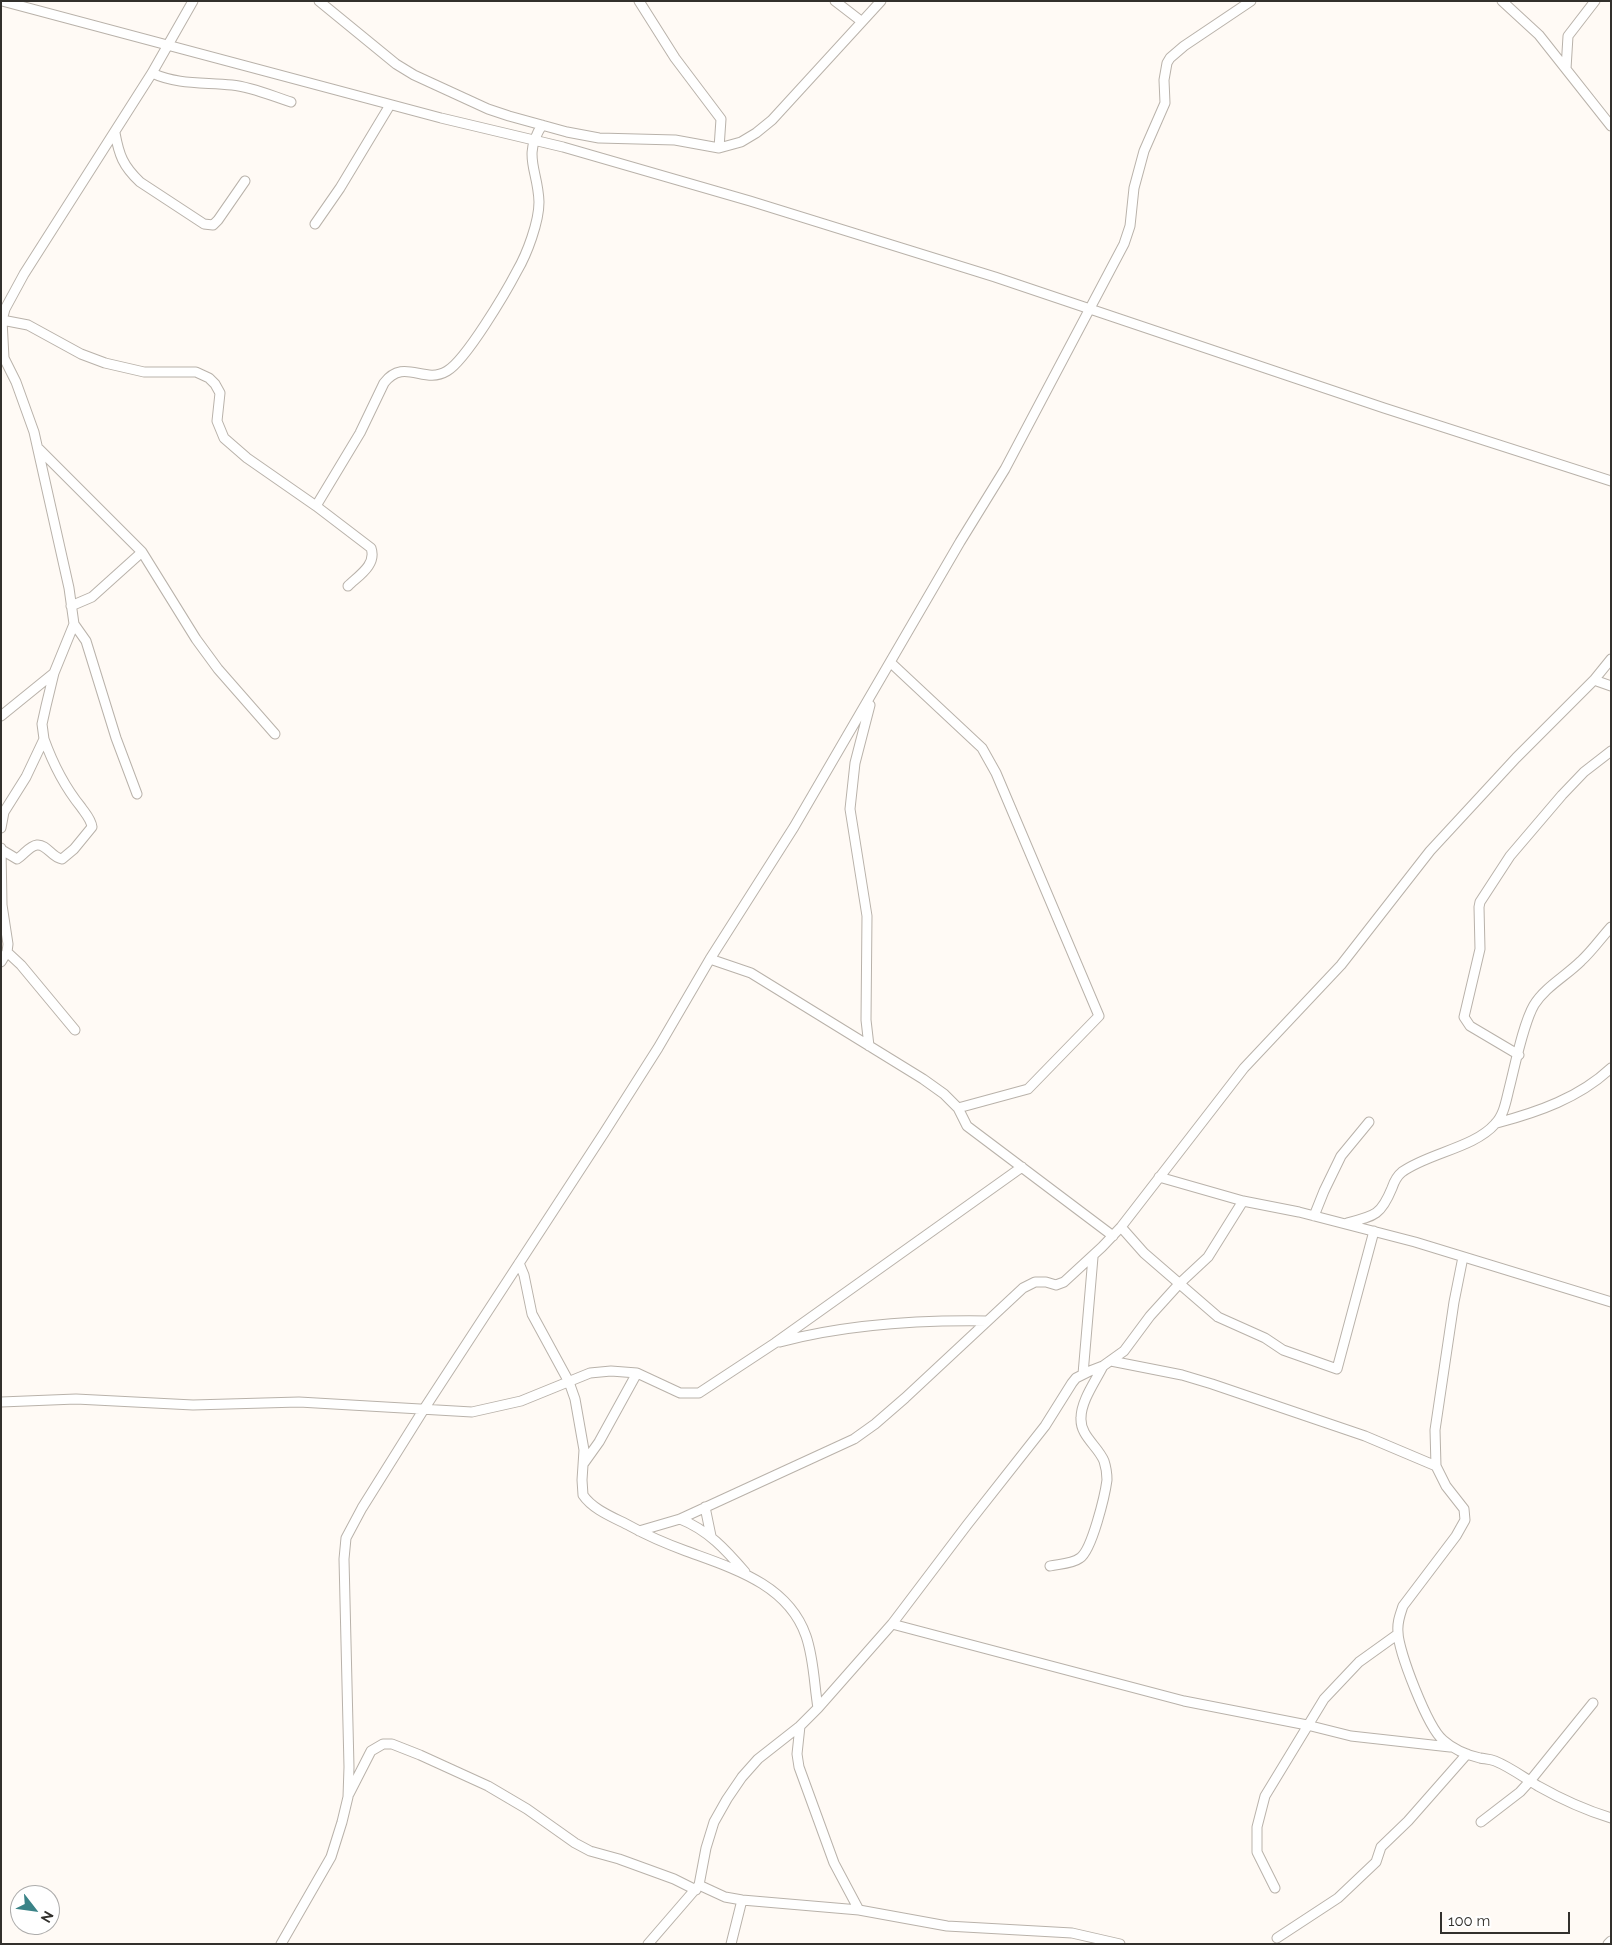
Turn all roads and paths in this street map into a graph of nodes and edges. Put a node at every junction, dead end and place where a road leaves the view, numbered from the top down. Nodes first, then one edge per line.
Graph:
1 (2, 1) edge
2 (193, 1) edge
3 (319, 1) edge
4 (639, 1) edge
5 (835, 1) edge
6 (881, 1) edge
7 (1251, 1) edge
8 (1502, 1) edge
9 (1595, 1) edge
10 (861, 21) junction
11 (167, 46) junction
12 (1566, 70) junction
13 (152, 73) junction
14 (291, 102) dead end
15 (390, 105) junction
16 (542, 125) junction
17 (1611, 126) edge
18 (115, 133) junction
19 (534, 140) junction
20 (719, 148) junction
21 (245, 181) dead end
22 (315, 224) dead end
23 (1088, 310) junction
24 (2, 320) edge
25 (2, 359) edge
26 (39, 449) junction
27 (1611, 481) edge
28 (316, 506) junction
29 (142, 552) junction
30 (348, 586) dead end
31 (71, 606) junction
32 (74, 624) junction
33 (1611, 659) edge
34 (890, 662) junction
35 (54, 673) junction
36 (1594, 680) junction
37 (1611, 686) edge
38 (874, 690) junction
39 (1, 716) edge
40 (275, 734) dead end
41 (44, 739) junction
42 (1611, 751) edge
43 (137, 794) dead end
44 (1, 828) edge
45 (1, 849) edge
46 (1611, 927) edge
47 (7, 952) junction
48 (710, 959) junction
49 (1, 962) edge
50 (75, 1030) dead end
51 (869, 1046) junction
52 (1519, 1055) junction
53 (1611, 1068) edge
54 (958, 1108) junction
55 (1369, 1122) dead end
56 (1497, 1123) junction
57 (1022, 1167) junction
58 (1159, 1177) junction
59 (1243, 1200) junction
60 (1314, 1216) junction
61 (1345, 1224) junction
62 (1121, 1227) junction
63 (1374, 1231) junction
64 (1113, 1236) junction
65 (1463, 1256) junction
66 (1094, 1257) junction
67 (519, 1263) junction
68 (1179, 1284) junction
69 (1611, 1302) edge
70 (987, 1320) junction
71 (775, 1343) junction
72 (1107, 1364) junction
73 (636, 1373) junction
74 (1083, 1374) junction
75 (569, 1382) junction
76 (1, 1402) edge
77 (424, 1409) junction
78 (583, 1465) junction
79 (1436, 1466) junction
80 (705, 1507) junction
81 (680, 1518) junction
82 (639, 1531) junction
83 (711, 1536) junction
84 (1050, 1566) dead end
85 (746, 1574) junction
86 (892, 1624) junction
87 (1398, 1634) junction
88 (1593, 1703) dead end
89 (818, 1708) junction
90 (1307, 1725) junction
91 (800, 1726) junction
92 (1453, 1748) junction
93 (1467, 1754) junction
94 (1530, 1781) junction
95 (348, 1797) junction
96 (1611, 1818) edge
97 (1481, 1822) dead end
98 (698, 1888) junction
99 (1275, 1888) dead end
100 (742, 1900) junction
101 (859, 1910) junction
102 (1277, 1938) dead end
103 (281, 1944) edge
104 (648, 1944) edge
105 (731, 1944) edge
106 (1120, 1944) edge

1 - 11 street
2 - 11 street
3 - 16 street
4 - 20 street
5 - 10 street
6 - 10 street
7 - 23 street
8 - 12 street
9 - 12 street
10 - 20 street
11 - 13 street
11 - 15 street
12 - 17 street
13 - 14 street
13 - 18 street
15 - 19 street
15 - 22 street
16 - 19 street
16 - 20 street
18 - 21 street
18 - 24 street
19 - 23 street
19 - 28 street
23 - 27 street
23 - 34 street
24 - 25 street
24 - 28 street
25 - 26 street
26 - 29 street
26 - 31 street
28 - 30 street
29 - 31 street
29 - 40 street
31 - 32 street
32 - 35 street
32 - 43 street
33 - 36 street
34 - 38 street
34 - 54 street
35 - 39 street
35 - 41 street
36 - 37 street
36 - 58 street
38 - 48 street
38 - 51 street
41 - 44 street
41 - 45 street
42 - 52 street
45 - 47 street
46 - 52 street
47 - 49 street
47 - 50 street
48 - 51 street
48 - 67 street
51 - 54 street
52 - 56 street
53 - 56 street
54 - 57 street
55 - 60 street
56 - 61 street
57 - 64 street
57 - 71 street
58 - 59 street
58 - 62 street
59 - 60 street
59 - 68 street
60 - 61 street
61 - 63 street
62 - 64 street
62 - 68 street
63 - 65 street
63 - 68 street
64 - 66 street
65 - 69 street
65 - 79 street
66 - 70 street
66 - 74 street
67 - 75 street
67 - 77 street
68 - 72 street
70 - 71 street
70 - 80 street
71 - 73 street
72 - 74 street
72 - 79 street
72 - 84 street
73 - 75 street
73 - 78 street
74 - 86 street
75 - 77 street
75 - 78 street
76 - 77 street
77 - 95 street
78 - 82 street
79 - 87 street
80 - 81 street
80 - 83 street
81 - 82 street
81 - 83 street
82 - 85 street
83 - 85 street
85 - 89 street
86 - 89 street
86 - 90 street
87 - 90 street
87 - 92 street
88 - 94 street
89 - 91 street
90 - 92 street
90 - 99 street
91 - 98 street
91 - 101 street
92 - 93 street
93 - 94 street
93 - 102 street
94 - 96 street
94 - 97 street
95 - 98 street
95 - 103 street
98 - 100 street
98 - 104 street
100 - 101 street
100 - 105 street
101 - 106 street

